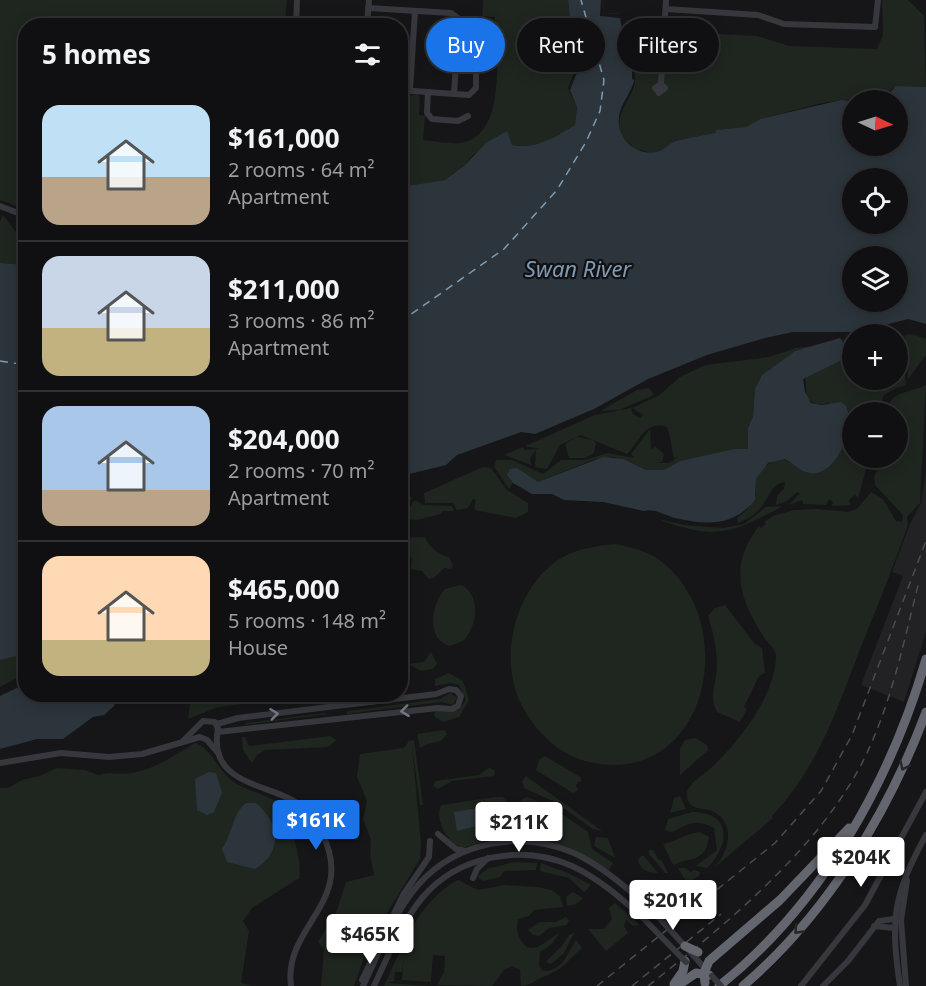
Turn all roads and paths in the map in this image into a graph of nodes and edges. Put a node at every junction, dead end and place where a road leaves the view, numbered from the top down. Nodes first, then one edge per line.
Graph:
1 (297, 0) edge
2 (369, 0) edge
3 (666, 0) edge
4 (878, 0) edge
5 (368, 8) junction
6 (666, 9) junction
7 (415, 10) junction
8 (296, 18) edge
9 (367, 18) edge
10 (458, 18) edge
11 (455, 72) edge
12 (476, 72) edge
13 (661, 84) dead end
14 (410, 90) joint
15 (428, 92) junction
16 (454, 94) junction
17 (468, 116) dead end
18 (0, 206) edge
19 (18, 213) edge
20 (926, 659) edge
21 (408, 697) edge
22 (370, 702) edge
23 (926, 712) edge
24 (217, 724) junction
25 (198, 729) junction
26 (217, 734) junction
27 (204, 739) junction
28 (183, 741) junction
29 (221, 755) junction
30 (0, 763) edge
31 (926, 792) edge
32 (860, 818) junction
33 (438, 834) dead end
34 (926, 835) edge
35 (430, 841) dead end
36 (467, 851) junction
37 (488, 858) junction
38 (908, 874) junction
39 (474, 878) dead end
40 (894, 919) junction
41 (874, 926) junction
42 (894, 928) junction
43 (685, 946) joint
44 (717, 953) junction
45 (690, 959) junction
46 (705, 976) edge
47 (291, 986) edge
48 (361, 986) edge
49 (374, 986) edge
50 (675, 986) edge
51 (720, 986) edge
52 (743, 986) edge
53 (801, 986) edge
54 (824, 986) edge
55 (900, 986) edge
56 (906, 986) edge

1 - 8 street
2 - 5 street
3 - 6 street
4 - 6 street
5 - 7 street
5 - 9 street
6 - 13 street
7 - 10 street
7 - 14 street
11 - 16 street
12 - 16 street
14 - 15 street
15 - 16 street
15 - 17 street
18 - 19 street
20 - 32 highway
21 -> 26 street
24 -> 22 street
23 -> 52 highway
24 - 25 street
24 - 26 street
25 - 27 street
25 - 28 street
26 - 27 street
26 - 29 street
27 - 28 street
27 - 29 street
28 - 30 street
29 - 47 street
31 - 53 street
32 - 44 highway
32 - 51 highway
33 - 36 street
34 - 38 street
35 - 48 street
36 - 43 street, bridge
36 - 48 street
37 - 39 street
37 - 45 street, bridge
37 - 49 street
38 - 40 street
38 - 56 street
40 - 41 street
40 - 42 street
41 - 42 street
41 - 54 street
42 - 55 street
43 - 45 highway, bridge
44 - 45 highway
44 - 46 highway
45 - 46 street
45 - 46 street
45 - 50 highway
46 - 50 highway
46 - 51 street, bridge

